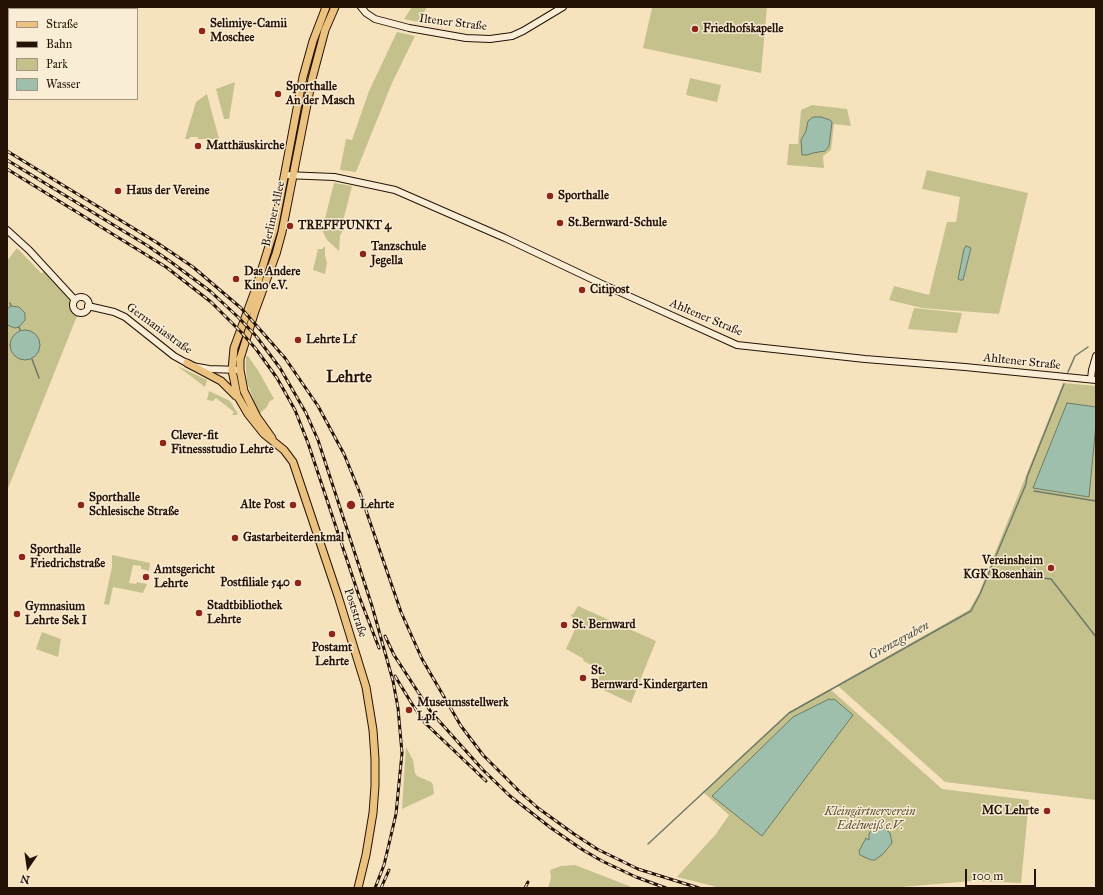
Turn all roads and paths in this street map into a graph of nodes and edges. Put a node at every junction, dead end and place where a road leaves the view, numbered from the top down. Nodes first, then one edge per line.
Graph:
1 (326, 7) edge
2 (361, 7) edge
3 (563, 7) edge
4 (334, 9) edge
5 (285, 175) junction
6 (293, 175) junction
7 (7, 230) edge
8 (75, 300) junction
9 (88, 306) junction
10 (1096, 356) edge
11 (187, 363) junction
12 (232, 370) junction
13 (240, 370) junction
14 (1094, 380) edge
15 (240, 401) junction
16 (273, 440) junction
17 (358, 888) edge

1 - 5 main road, Berliner Allee
2 - 3 main road, Iltener Straße
4 - 6 main road, Berliner Allee
5 - 6 main road, Ahltener Straße
5 - 12 main road, Berliner Allee
6 - 13 main road, Berliner Allee
6 - 14 main road, Ahltener Straße
7 - 8 main road
8 - 9 main road
8 - 9 main road
9 - 11 main road, Germaniastraße
10 - 14 main road
11 - 12 main road, Germaniastraße
11 - 15 main road
12 - 13 main road, Germaniastraße
12 - 15 main road, Poststraße
13 - 16 main road, Berliner Allee
15 - 16 main road, Poststraße
16 - 17 main road, Poststraße

